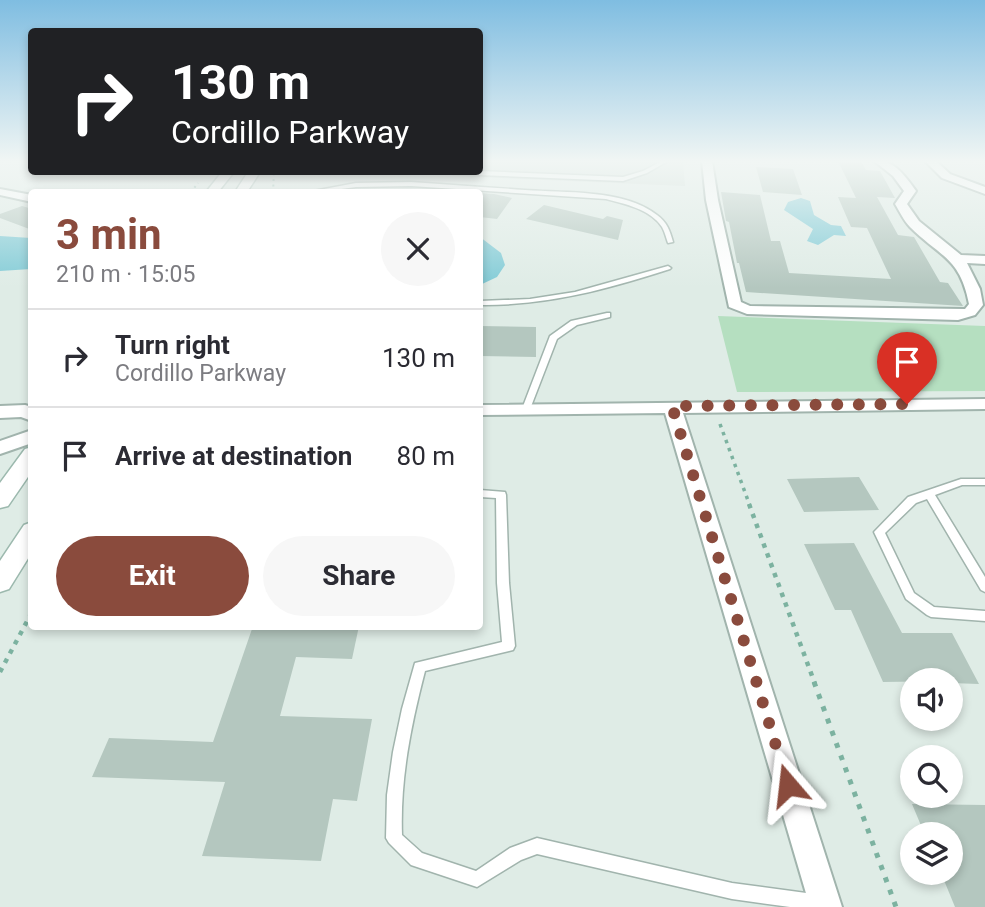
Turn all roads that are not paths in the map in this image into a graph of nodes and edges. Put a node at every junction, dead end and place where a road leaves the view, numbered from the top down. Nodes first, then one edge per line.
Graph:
1 (628, 203) edge
2 (713, 203) edge
3 (901, 203) edge
4 (670, 243) dead end
5 (958, 259) junction
6 (985, 260) edge
7 (668, 268) dead end
8 (483, 303) edge
9 (607, 315) dead end
10 (985, 404) edge
11 (672, 406) junction
12 (483, 410) edge
13 (526, 410) junction
14 (0, 412) edge
15 (28, 413) edge
16 (28, 438) edge
17 (0, 448) edge
18 (28, 460) edge
19 (985, 482) edge
20 (483, 494) edge
21 (929, 494) junction
22 (0, 499) edge
23 (28, 537) edge
24 (0, 582) edge
25 (985, 587) edge
26 (985, 616) edge
27 (825, 905) edge

1 - 4 lane
2 - 5 street
3 - 5 street
5 - 6 street
7 - 8 lane
9 - 13 lane
10 - 11 street
11 - 13 street
11 - 27 street
12 - 13 street
14 - 15 street
16 - 17 street
18 - 22 main road
19 - 21 lane
20 - 27 lane
21 - 25 lane
21 - 26 lane
23 - 24 main road

